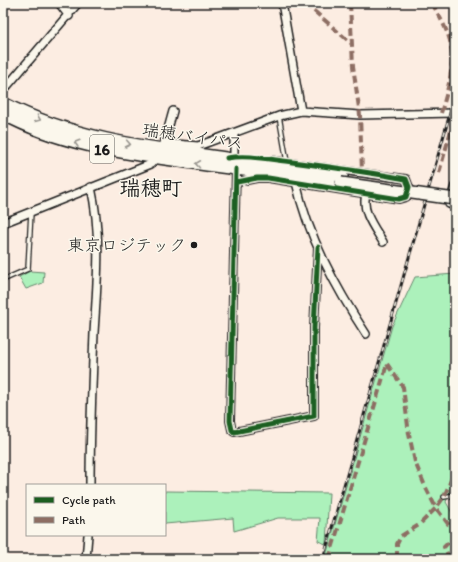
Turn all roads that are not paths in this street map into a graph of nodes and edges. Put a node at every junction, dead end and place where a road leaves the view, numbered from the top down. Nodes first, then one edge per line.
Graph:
1 (59, 3) edge
2 (78, 3) edge
3 (282, 3) edge
4 (68, 16) junction
5 (3, 91) edge
6 (3, 103) edge
7 (301, 111) junction
8 (173, 112) dead end
9 (455, 113) edge
10 (3, 114) edge
11 (279, 116) junction
12 (234, 134) junction
13 (161, 150) junction
14 (231, 158) junction
15 (287, 162) junction
16 (236, 169) junction
17 (342, 179) junction
18 (237, 182) junction
19 (296, 182) junction
20 (455, 186) edge
21 (91, 188) junction
22 (455, 191) edge
23 (366, 194) junction
24 (455, 198) edge
25 (455, 206) edge
26 (31, 211) junction
27 (3, 223) edge
28 (383, 242) dead end
29 (318, 247) junction
30 (3, 280) edge
31 (366, 334) dead end
32 (90, 484) edge
33 (455, 495) edge
34 (444, 497) dead end
35 (88, 536) edge
36 (86, 559) edge

1 - 4 street
2 - 4 street
3 - 7 street
4 - 5 street
6 -> 13 highway, 瑞穂バイパス / 16
7 - 9 street
7 - 11 street
8 - 13 street
13 -> 10 highway, 瑞穂バイパス / 16
11 - 12 street
11 - 15 lane
12 - 13 street
12 - 14 street
13 - 14 highway, 瑞穂バイパス / 16
16 -> 13 highway, 瑞穂バイパス / 16
13 - 21 street
14 - 15 street
14 - 17 highway, 瑞穂バイパス / 16
15 - 23 street
16 - 17 highway, 瑞穂バイパス / 16
16 - 18 street
17 - 22 highway, 瑞穂バイパス / 16
17 - 24 highway, 瑞穂バイパス / 16, bridge
18 - 19 street
18 - 29 street
19 - 23 street
19 - 29 street
20 - 25 street
21 - 26 street
21 - 32 street
23 - 28 street
26 - 27 street
26 - 30 lane
29 - 31 street
33 - 34 lane
35 - 36 street

